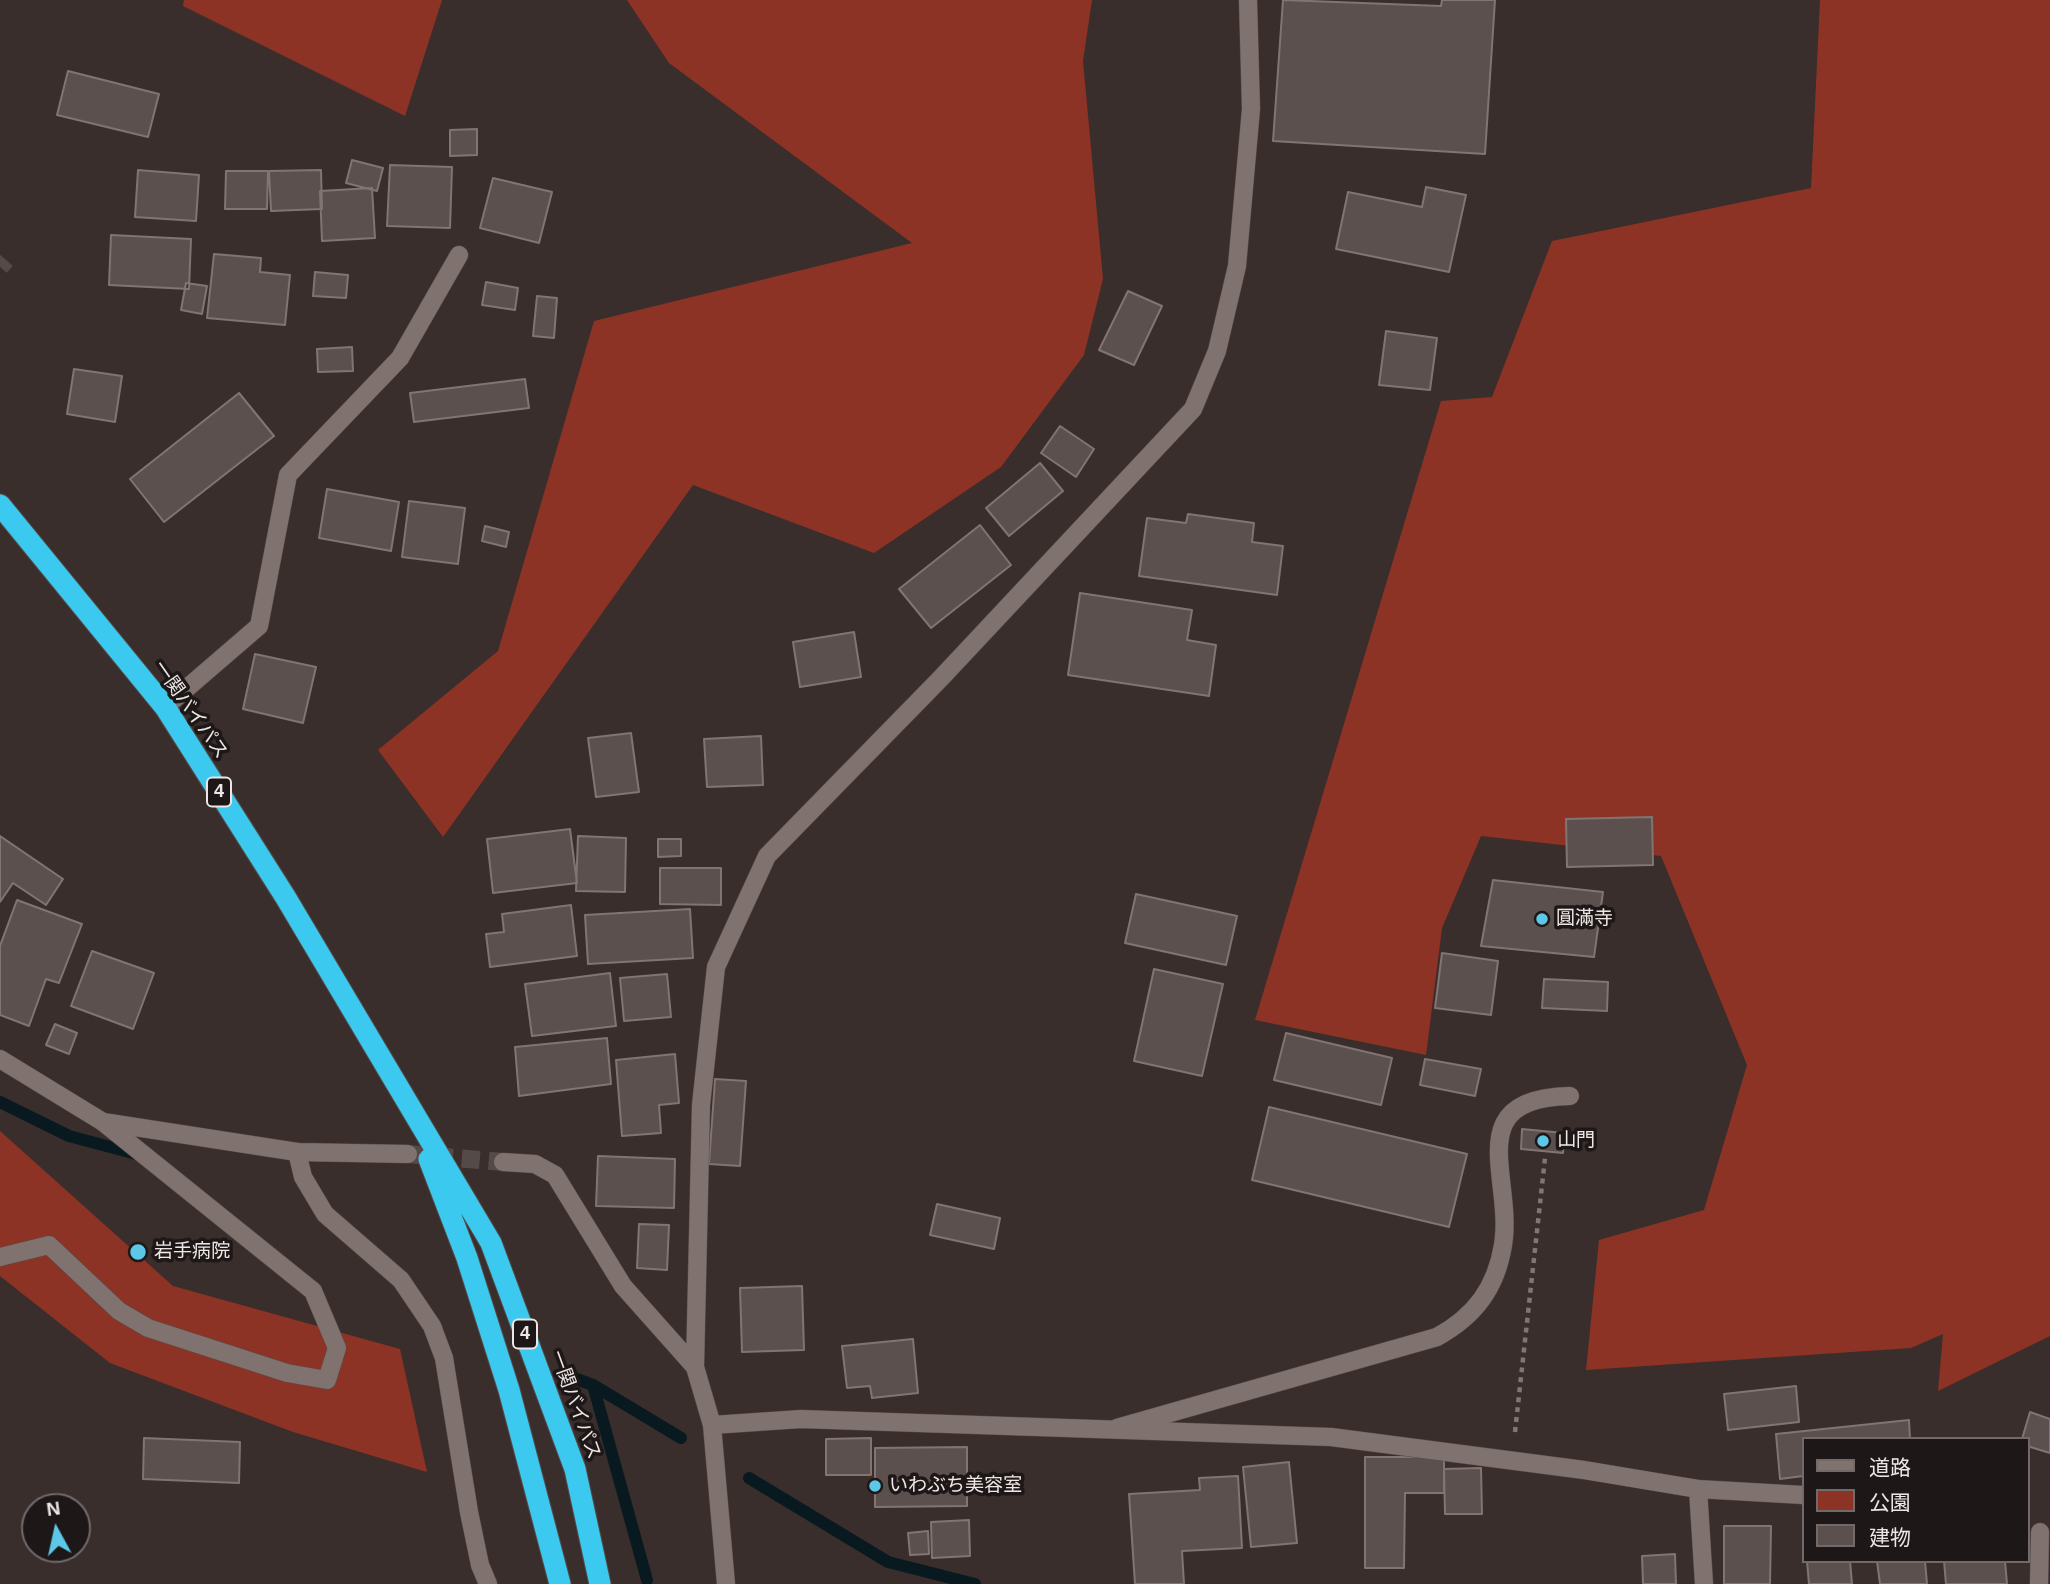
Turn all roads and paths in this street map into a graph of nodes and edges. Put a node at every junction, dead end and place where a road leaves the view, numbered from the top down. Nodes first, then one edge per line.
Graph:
1 (1248, 0) edge
2 (459, 255) dead end
3 (0, 505) edge
4 (165, 707) junction
5 (0, 1059) edge
6 (1570, 1096) dead end
7 (407, 1101) junction
8 (103, 1122) junction
9 (297, 1152) junction
10 (408, 1154) tunnel mouth
11 (1545, 1158) dead end
12 (503, 1162) tunnel mouth
13 (0, 1257) edge
14 (695, 1367) junction
15 (712, 1425) junction
16 (1105, 1432) junction
17 (1512, 1460) junction
18 (1698, 1489) junction
19 (1801, 1495) edge
20 (2039, 1531) edge
21 (488, 1584) edge
22 (560, 1584) edge
23 (600, 1584) edge
24 (726, 1584) edge
25 (1704, 1584) edge
26 (2039, 1584) edge

1 - 14 street
2 - 4 street
3 - 4 highway, 一関バイパス / 4
4 - 7 highway, 一関バイパス / 4
5 - 8 street
6 - 16 street
7 - 22 highway, 一関バイパス / 4
7 - 23 highway, 一関バイパス / 4
8 - 9 street
8 - 13 street
9 - 10 street
9 - 21 street
11 - 17 path
12 - 14 street
14 - 15 street
15 - 16 street
15 - 24 street
16 - 17 street
17 - 18 street
18 - 19 street
18 - 25 street
20 - 26 street

